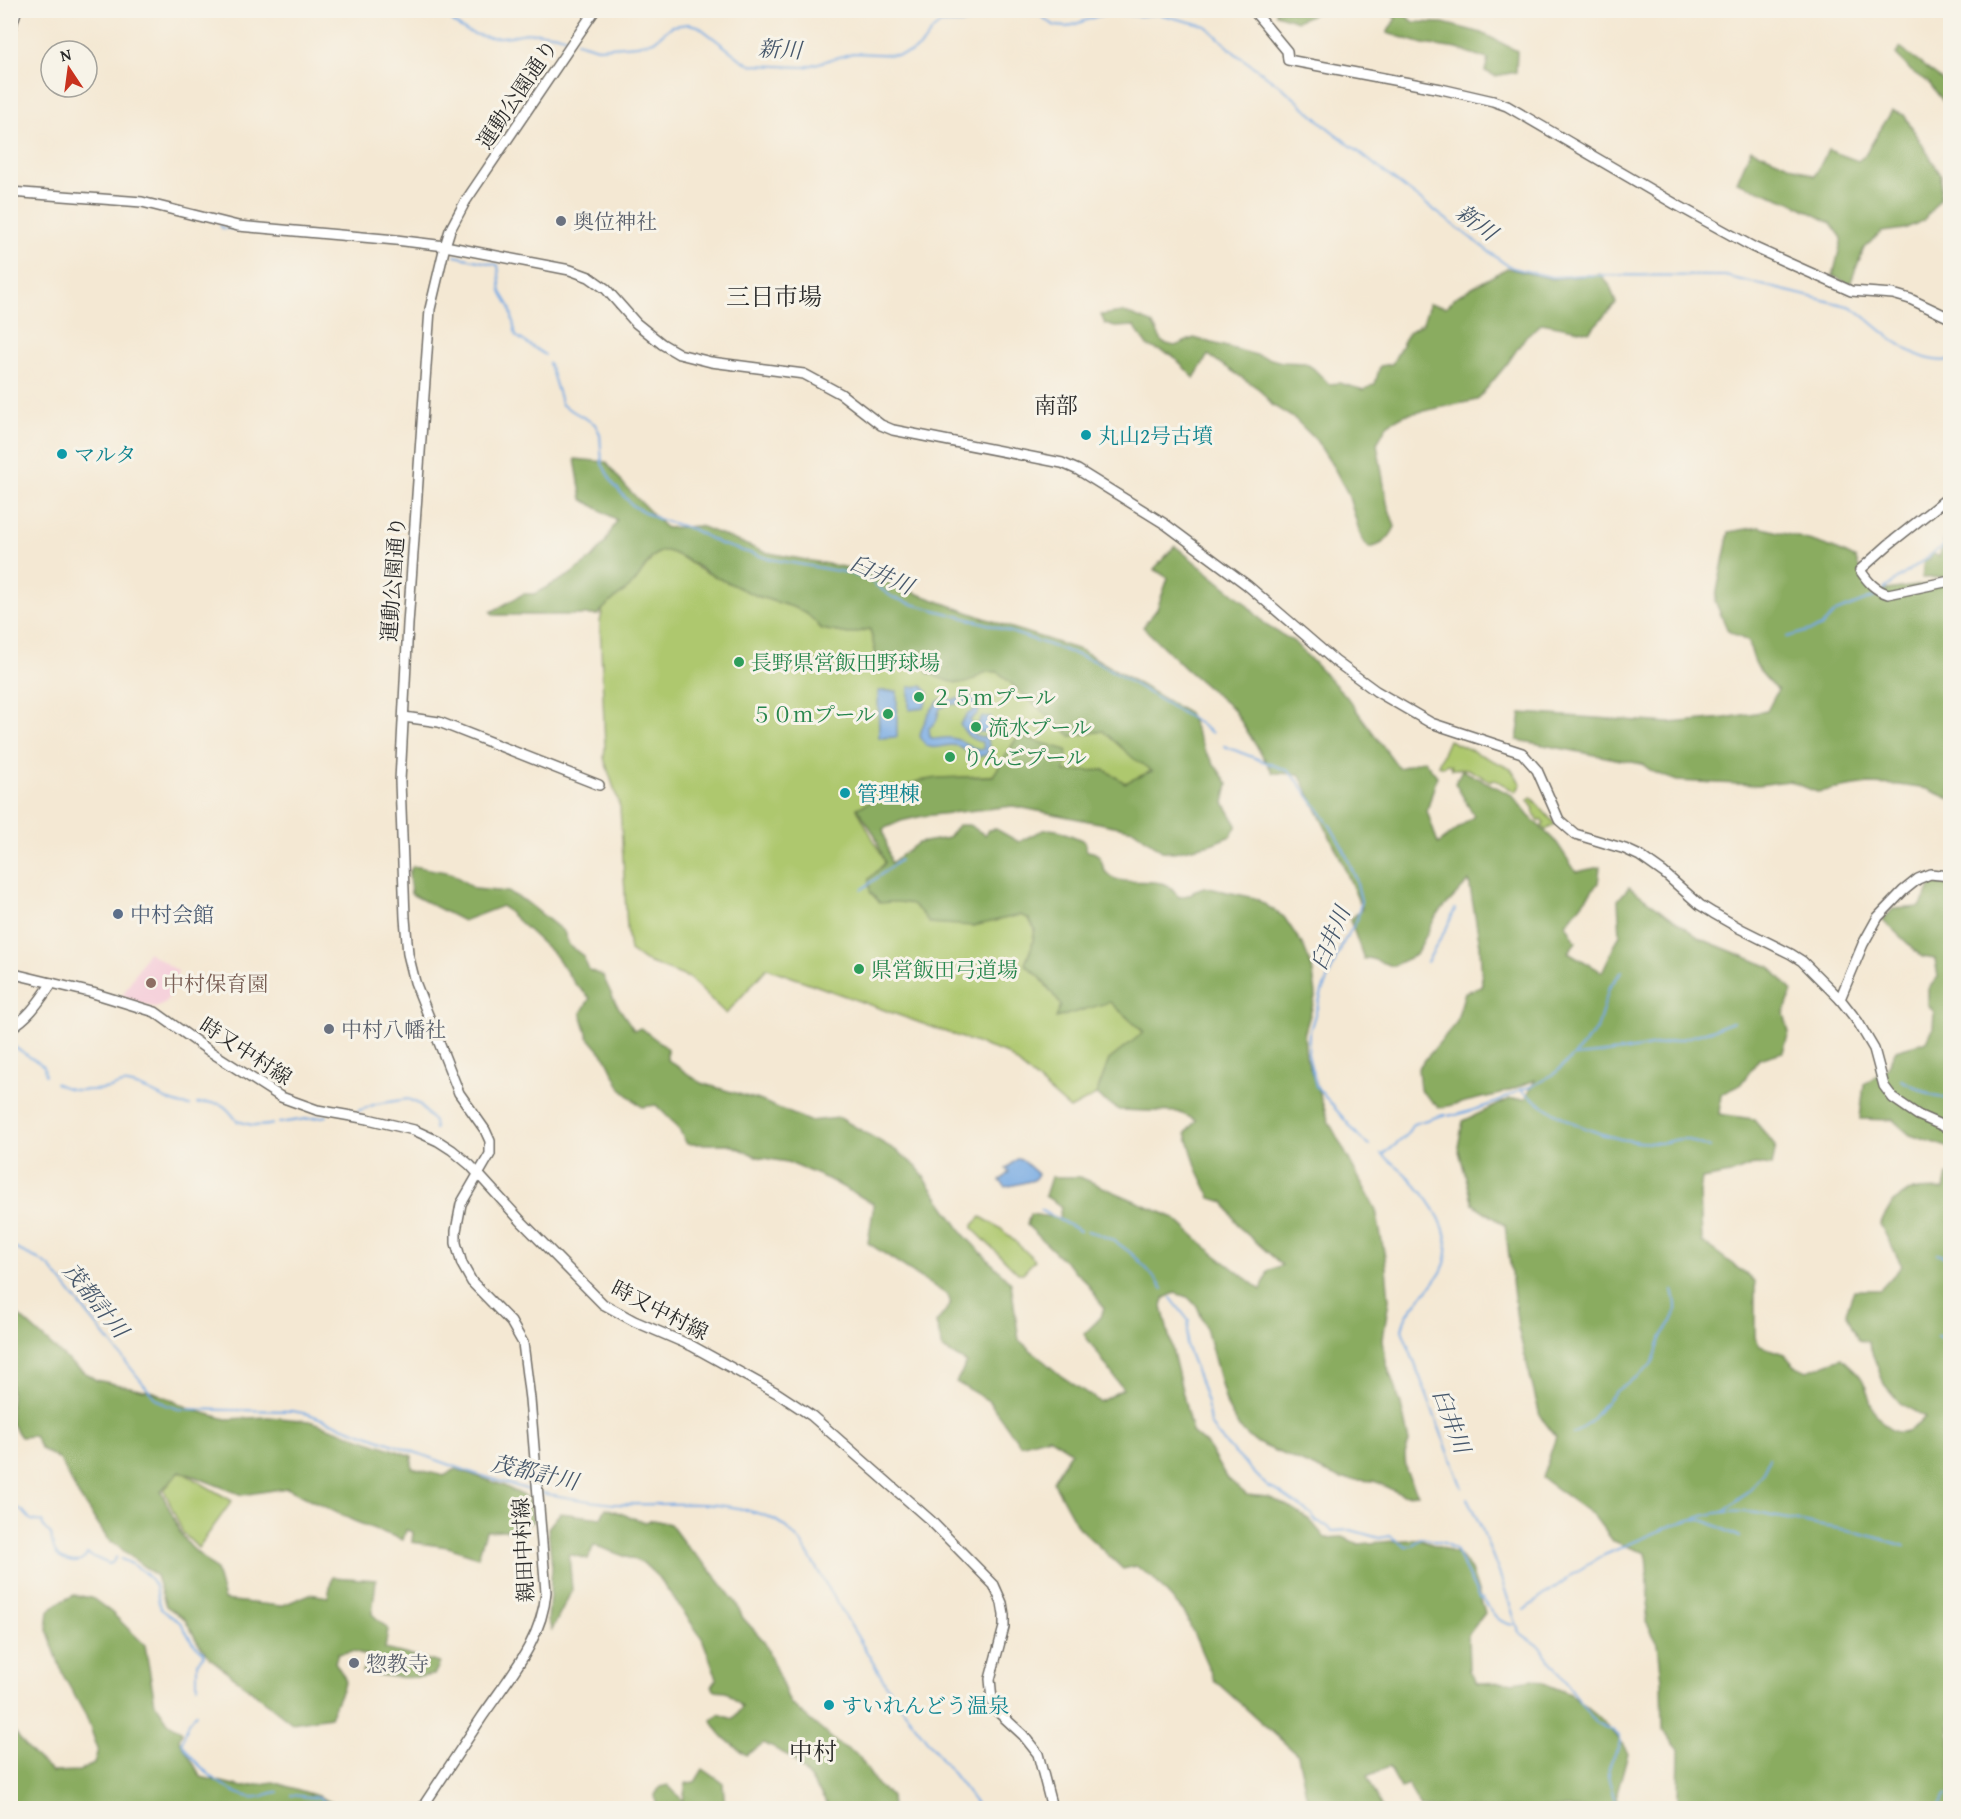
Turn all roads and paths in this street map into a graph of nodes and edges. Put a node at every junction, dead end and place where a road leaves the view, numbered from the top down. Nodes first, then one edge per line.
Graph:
1 (15, 10) edge
2 (595, 10) edge
3 (1253, 10) edge
4 (10, 27) edge
5 (10, 192) edge
6 (444, 246) junction
7 (1950, 318) edge
8 (1950, 496) edge
9 (1950, 581) edge
10 (404, 717) junction
11 (599, 785) dead end
12 (1950, 876) edge
13 (10, 973) edge
14 (52, 983) junction
15 (1840, 999) junction
16 (10, 1029) edge
17 (1950, 1129) edge
18 (479, 1175) junction
19 (422, 1809) edge
20 (1052, 1809) edge

1 - 4 highway
2 - 6 street, 運動公園通り
3 - 7 street
5 - 6 street
6 - 10 street, 運動公園通り
6 - 15 street
8 - 9 street
10 - 11 street
10 - 18 street, 運動公園通り
12 - 15 street
13 - 14 street, 時又中村線
14 - 16 street
14 - 18 street, 時又中村線
15 - 17 street
18 - 19 street, 親田中村線
18 - 20 street, 時又中村線

